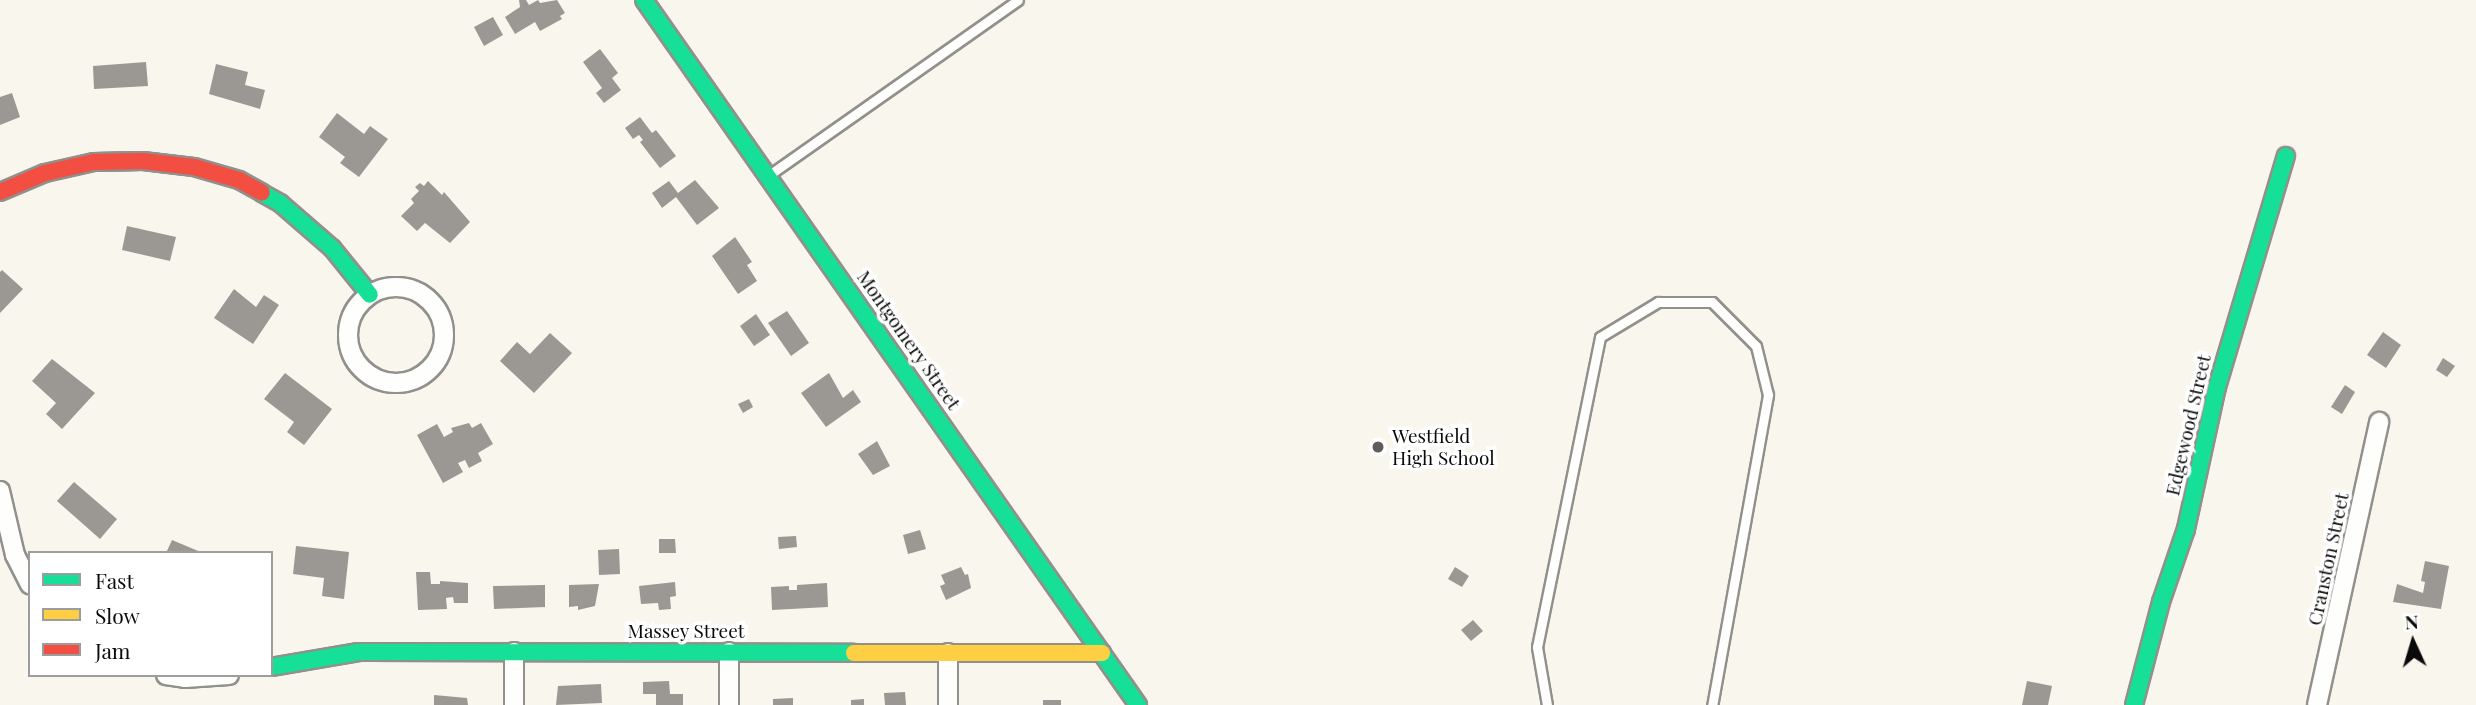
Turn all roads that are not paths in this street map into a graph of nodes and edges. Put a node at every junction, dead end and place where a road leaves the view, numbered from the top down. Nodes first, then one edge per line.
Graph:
1 (644, 0) edge
2 (1018, 0) edge
3 (2286, 156) dead end
4 (768, 176) junction
5 (0, 192) edge
6 (370, 295) junction
7 (2379, 422) dead end
8 (0, 491) edge
9 (28, 580) edge
10 (514, 652) junction
11 (729, 652) junction
12 (948, 653) junction
13 (1102, 653) junction
14 (273, 667) edge
15 (179, 677) edge
16 (200, 677) edge
17 (514, 705) edge
18 (729, 705) edge
19 (948, 705) edge
20 (1138, 705) edge
21 (1547, 705) edge
22 (1712, 705) edge
23 (2134, 705) edge
24 (2317, 705) edge

1 - 4 street, Montgomery Street
2 - 4 lane
3 - 23 street, Edgewood Street
4 - 13 street, Montgomery Street
5 - 6 street
6 - 6 street
7 - 24 street, Cranston Street
8 - 9 street
10 - 11 street, Massey Street
10 - 14 street, Massey Street
10 - 17 street
11 - 12 street, Massey Street
11 - 18 street
12 - 13 street, Massey Street
12 - 19 street
13 - 20 street, Montgomery Street
15 - 16 street
21 - 22 lane

